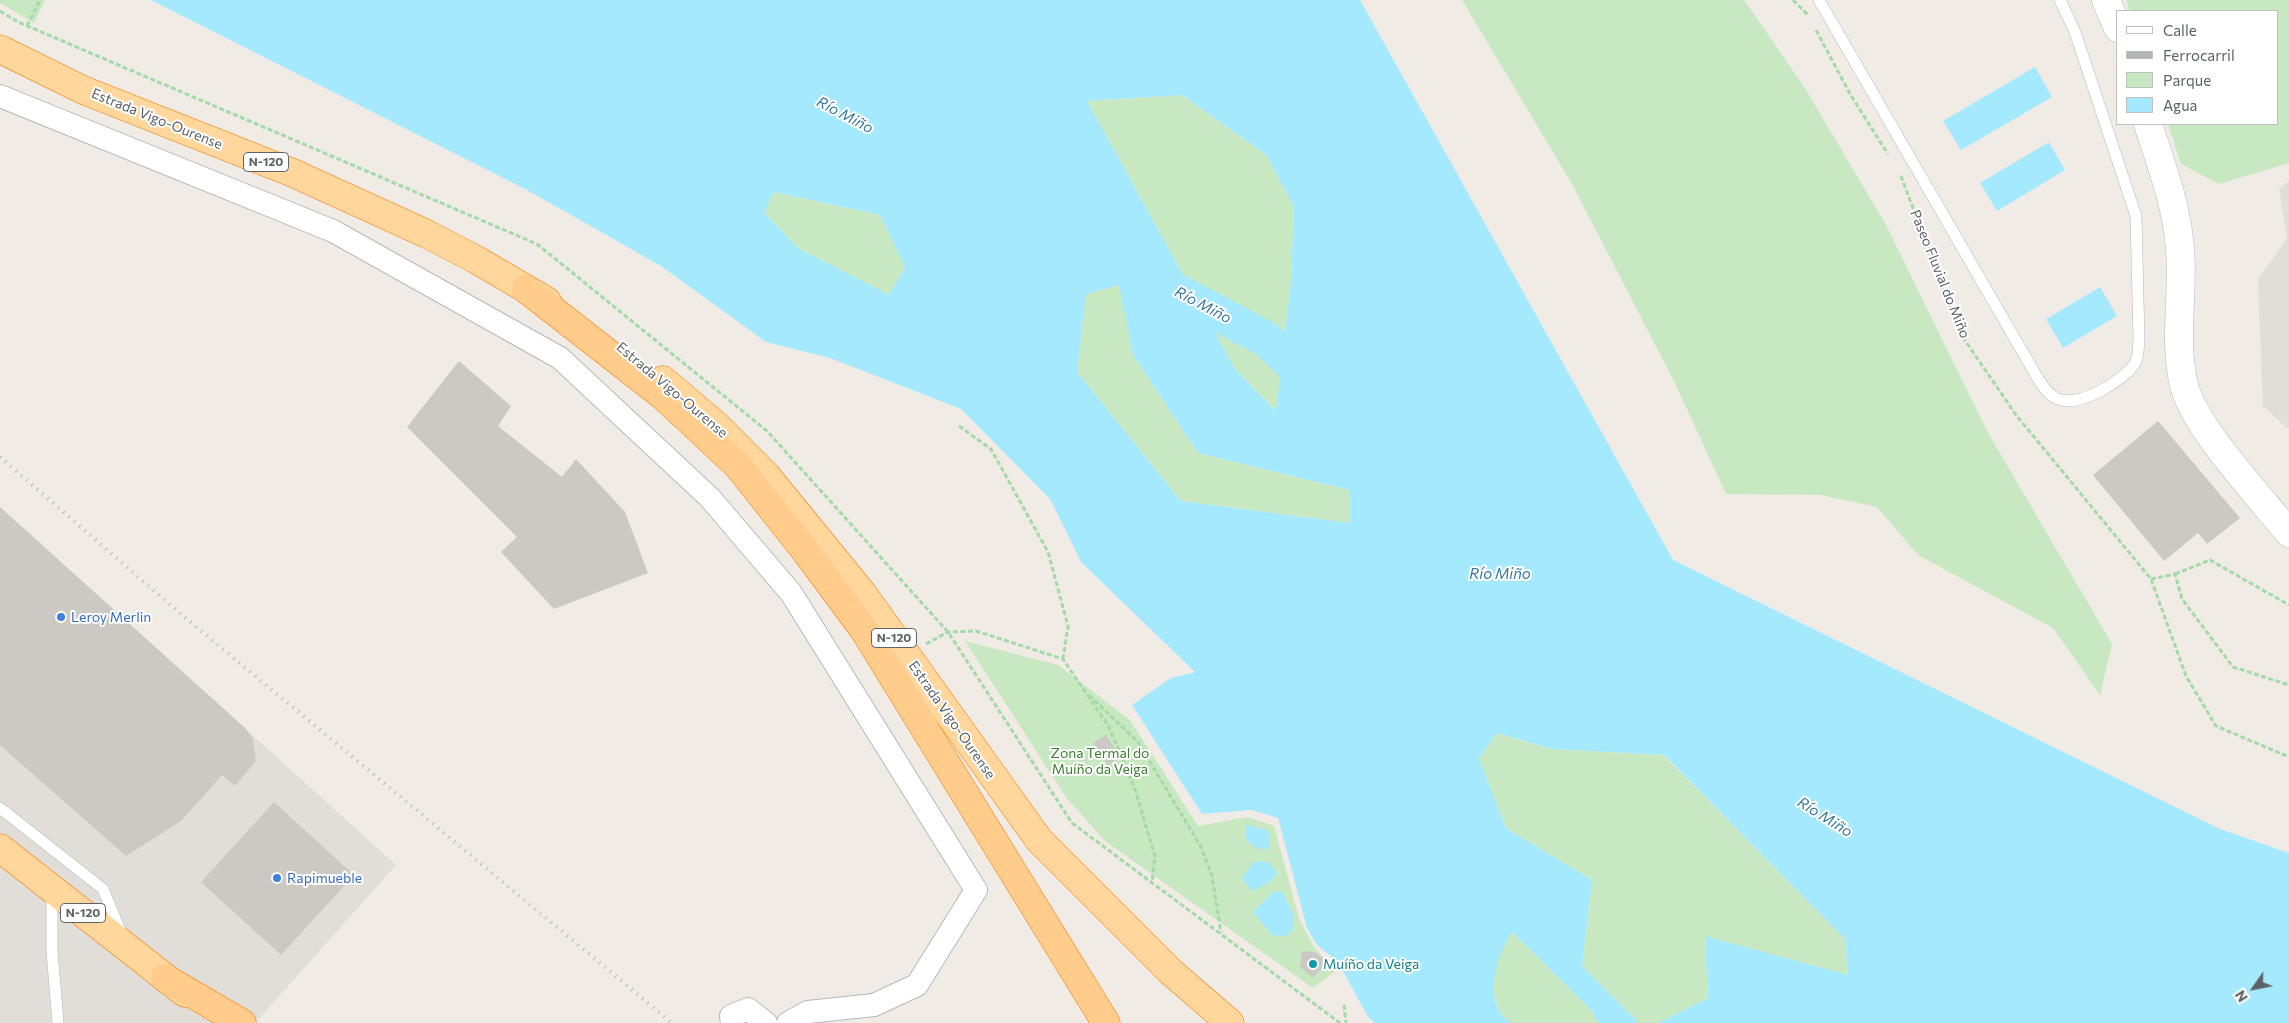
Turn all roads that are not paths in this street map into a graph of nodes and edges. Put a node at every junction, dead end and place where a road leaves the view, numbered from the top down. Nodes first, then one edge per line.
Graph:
1 (1819, 0) edge
2 (2060, 0) edge
3 (2106, 0) edge
4 (2116, 23) edge
5 (0, 49) edge
6 (0, 96) edge
7 (2148, 125) edge
8 (526, 289) junction
9 (2289, 533) edge
10 (0, 808) edge
11 (0, 848) edge
12 (52, 888) junction
13 (127, 948) junction
14 (165, 978) junction
15 (58, 1023) edge
16 (223, 1023) edge
17 (242, 1023) edge
18 (732, 1023) edge
19 (766, 1023) edge
20 (788, 1023) edge
21 (1106, 1023) edge
22 (1230, 1023) edge

1 - 2 lane
3 - 4 main road
5 - 8 highway, Estrada Vigo-Ourense / N-120
6 - 20 street
7 - 9 main road
8 - 21 highway
8 - 22 highway, Estrada Vigo-Ourense / N-120
10 - 13 lane
11 - 12 highway, N-120
12 - 13 highway, N-120
12 - 15 lane
13 - 14 highway, N-120
14 - 16 highway, N-120
14 - 17 highway
18 - 19 street

